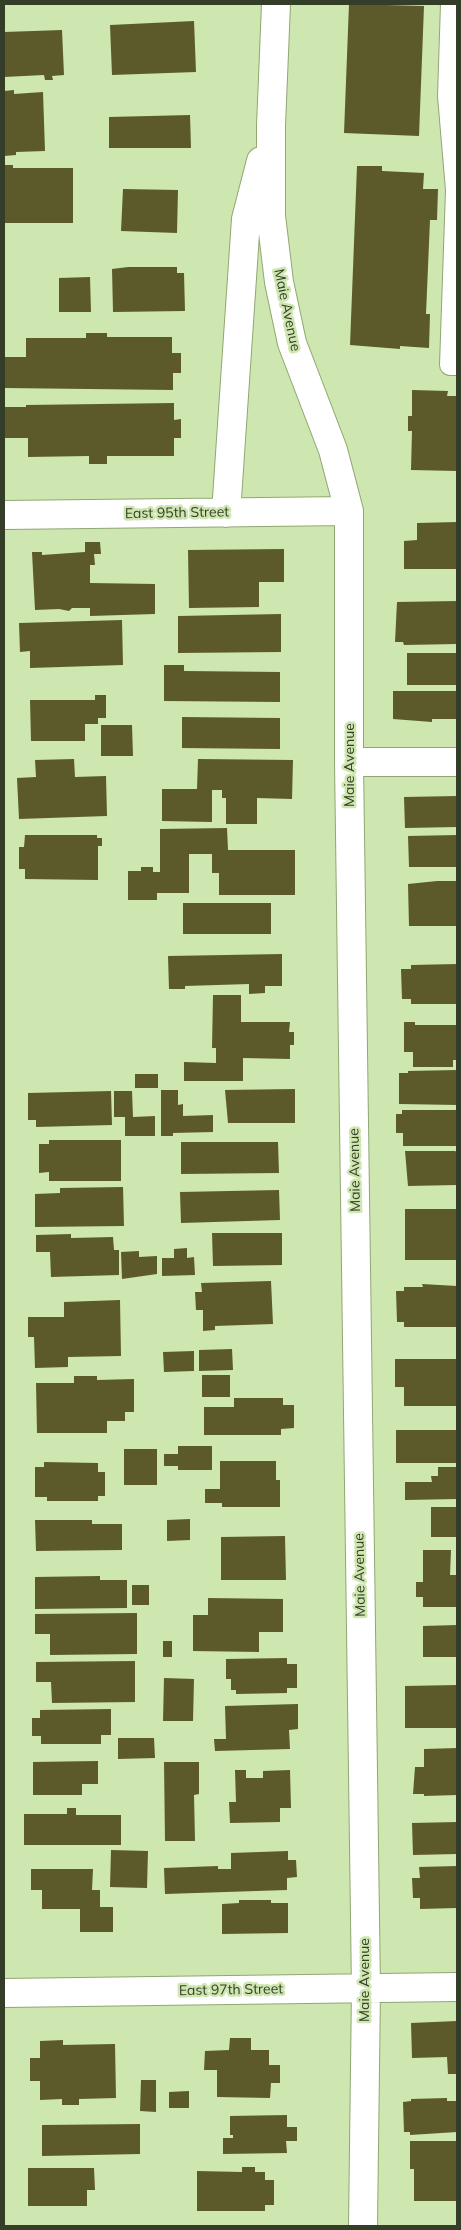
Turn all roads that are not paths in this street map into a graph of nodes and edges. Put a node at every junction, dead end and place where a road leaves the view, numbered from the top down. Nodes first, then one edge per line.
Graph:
1 (276, 4) edge
2 (451, 4) edge
3 (453, 97) edge
4 (271, 126) junction
5 (457, 365) edge
6 (349, 511) junction
7 (226, 513) junction
8 (4, 515) edge
9 (349, 762) junction
10 (457, 762) edge
11 (457, 1987) edge
12 (366, 1989) junction
13 (4, 1994) edge
14 (363, 2226) edge

1 - 4 street, Maie Avenue
2 - 3 lane
3 - 5 lane
4 - 6 street, Maie Avenue
4 - 7 street, Maie Avenue
6 - 7 street, East 95th Street
6 - 9 street, Maie Avenue
7 - 8 street, East 95th Street
9 - 10 street
9 - 12 street, Maie Avenue
11 - 12 street, East 97th Street
12 - 13 street, East 97th Street
12 - 14 street, Maie Avenue

